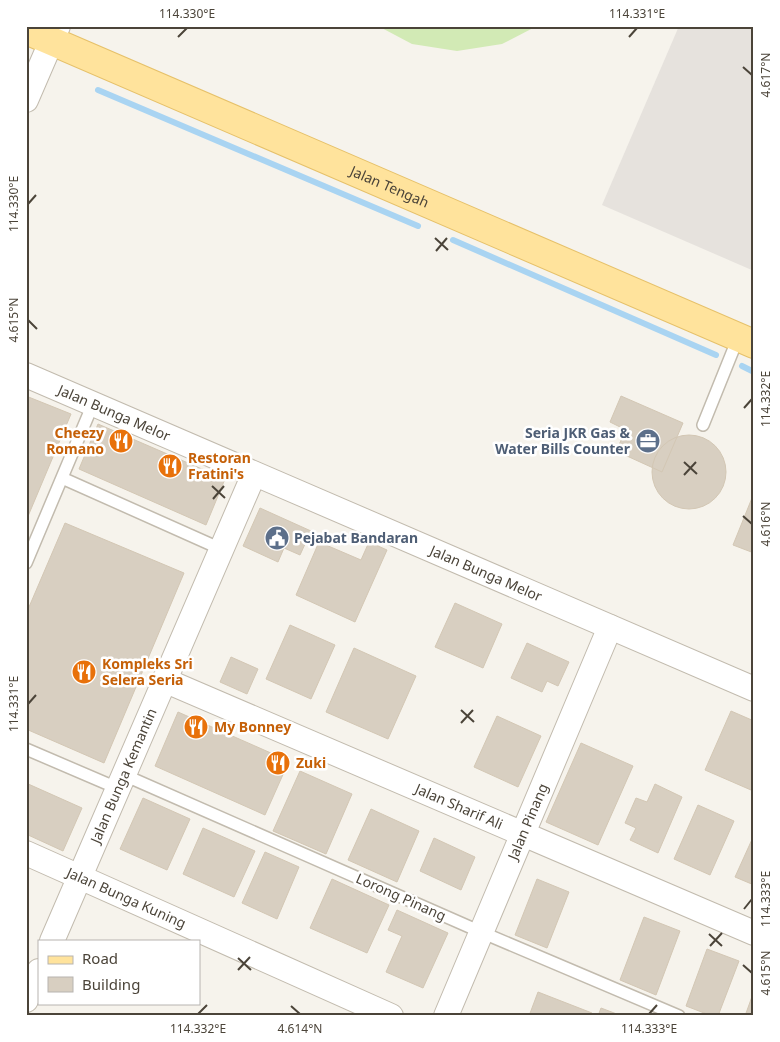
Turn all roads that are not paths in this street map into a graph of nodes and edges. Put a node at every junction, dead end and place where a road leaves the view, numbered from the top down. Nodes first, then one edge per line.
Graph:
1 (26, 30) edge
2 (55, 34) edge
3 (26, 100) edge
4 (746, 341) edge
5 (26, 375) edge
6 (93, 404) junction
7 (703, 424) dead end
8 (254, 474) junction
9 (62, 478) junction
10 (221, 549) junction
11 (26, 563) edge
12 (610, 627) junction
13 (164, 680) junction
14 (754, 688) edge
15 (26, 749) edge
16 (121, 782) junction
17 (522, 834) junction
18 (26, 853) edge
19 (80, 876) junction
20 (481, 932) junction
21 (754, 933) edge
22 (52, 940) edge
23 (38, 973) edge
24 (26, 1000) edge
25 (391, 1016) edge
26 (446, 1016) edge
27 (679, 1016) edge

1 - 2 main road, Jalan Tengah
2 - 3 street
2 - 4 main road, Jalan Tengah
4 - 7 lane
5 - 6 street, Jalan Bunga Melor
6 - 8 street, Jalan Bunga Melor
6 - 9 lane
8 - 10 street, Jalan Bunga Kemantin
8 - 12 street, Jalan Bunga Melor
9 - 10 lane
9 - 11 lane
10 - 13 street, Jalan Bunga Kemantin
12 - 14 street, Jalan Bunga Melor
12 - 17 street, Jalan Pinang
13 - 16 street, Jalan Bunga Kemantin
13 - 17 street, Jalan Sharif Ali
15 - 16 lane, Lorong Pinang
16 - 19 street, Jalan Bunga Kemantin
16 - 20 lane, Lorong Pinang
17 - 20 street, Jalan Pinang
17 - 21 street, Jalan Sharif Ali
18 - 19 street, Jalan Bunga Kuning
19 - 22 street, Jalan Bunga Kemantin
19 - 25 street, Jalan Bunga Kuning
20 - 26 street, Jalan Pinang
20 - 27 lane, Lorong Pinang
23 - 24 street

